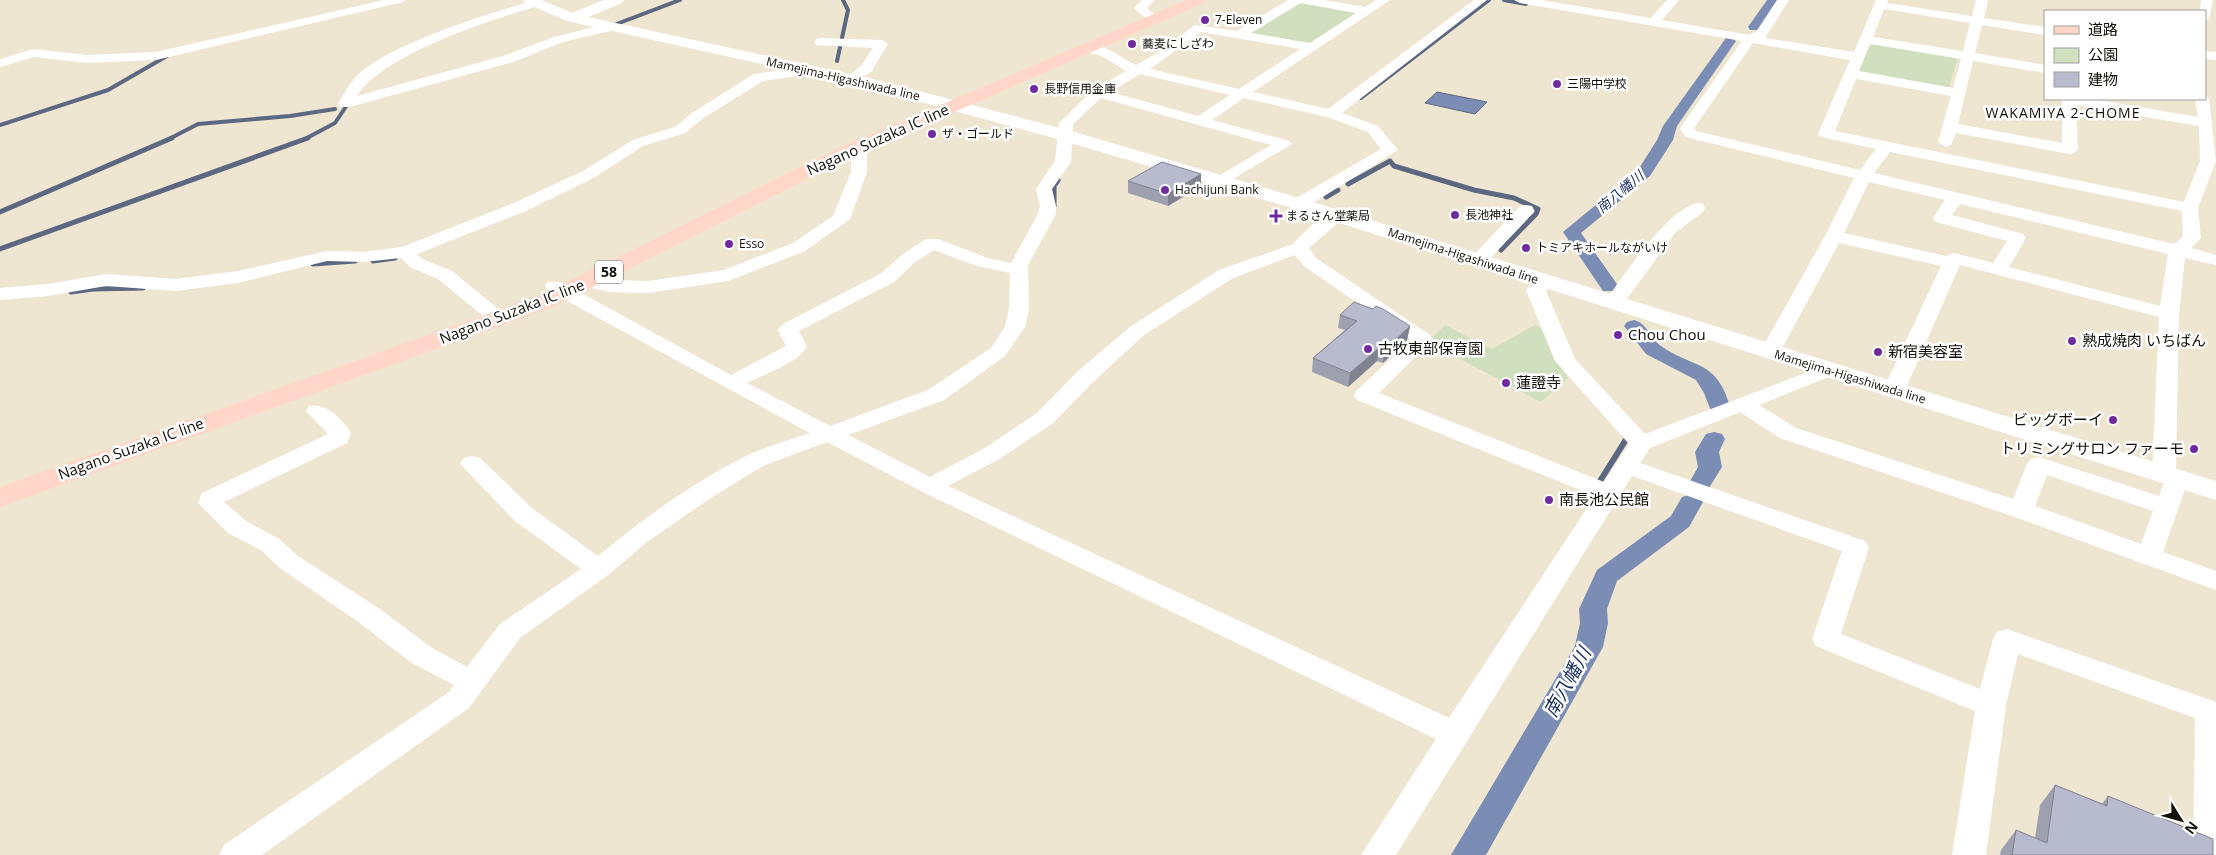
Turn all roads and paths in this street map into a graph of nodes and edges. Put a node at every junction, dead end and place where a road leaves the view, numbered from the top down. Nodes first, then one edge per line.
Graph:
1 (398, 0) edge
2 (617, 0) edge
3 (1180, 0) edge
4 (1199, 0) edge
5 (1296, 0) edge
6 (1304, 0) edge
7 (1384, 0) edge
8 (1481, 0) edge
9 (1520, 0) edge
10 (1673, 0) edge
11 (1783, 0) edge
12 (1982, 0) edge
13 (534, 2) edge
14 (1881, 3) edge
15 (1576, 4) edge
16 (1148, 7) edge
17 (1366, 11) junction
18 (572, 18) junction
19 (1976, 20) junction
20 (1654, 22) junction
21 (1749, 24) dead end
22 (611, 27) junction
23 (2044, 31) edge
24 (1241, 34) junction
25 (1750, 39) junction
26 (1866, 39) junction
27 (820, 42) dead end
28 (1310, 47) junction
29 (1086, 48) junction
30 (1967, 56) junction
31 (1858, 57) junction
32 (0, 63) edge
33 (1137, 69) junction
34 (810, 70) junction
35 (2044, 70) edge
36 (1851, 74) junction
37 (851, 79) junction
38 (1098, 93) junction
39 (1242, 93) junction
40 (1958, 93) junction
41 (2070, 100) edge
42 (2076, 100) edge
43 (2202, 100) edge
44 (946, 103) junction
45 (1331, 114) junction
46 (1201, 120) junction
47 (2206, 123) junction
48 (1950, 128) junction
49 (1064, 135) junction
50 (1886, 146) junction
51 (859, 147) junction
52 (1942, 158) junction
53 (1863, 177) junction
54 (1221, 181) junction
55 (1954, 198) junction
56 (1299, 204) junction
57 (1698, 208) dead end
58 (2190, 208) junction
59 (1526, 210) dead end
60 (1334, 216) junction
61 (1834, 236) junction
62 (1299, 248) junction
63 (2177, 251) junction
64 (404, 252) junction
65 (2216, 260) edge
66 (1478, 261) junction
67 (1952, 263) junction
68 (1998, 269) junction
69 (1019, 270) junction
70 (589, 282) junction
71 (1545, 282) junction
72 (560, 290) junction
73 (0, 294) edge
74 (1614, 303) junction
75 (489, 311) junction
76 (2169, 314) junction
77 (1770, 352) junction
78 (1829, 370) junction
79 (731, 383) junction
80 (1894, 390) junction
81 (1742, 404) junction
82 (318, 411) dead end
83 (830, 435) junction
84 (1641, 443) junction
85 (472, 463) dead end
86 (1627, 466) junction
87 (2170, 477) junction
88 (0, 484) edge
89 (931, 487) junction
90 (2216, 490) edge
91 (1608, 493) junction
92 (0, 498) edge
93 (2167, 507) junction
94 (2021, 510) junction
95 (2150, 557) junction
96 (599, 569) junction
97 (2216, 581) edge
98 (471, 680) junction
99 (1991, 706) junction
100 (2213, 713) edge
101 (1456, 735) junction
102 (236, 855) edge
103 (1378, 855) edge
104 (1969, 855) edge
105 (2210, 855) edge

1 - 32 street
2 - 18 main road
3 - 16 main road, Nagano Suzaka IC line / 58
4 - 29 main road, Nagano Suzaka IC line / 58
5 - 24 street
6 - 17 street
7 - 17 street
8 - 45 street
9 - 15 street
10 - 20 street
11 - 25 street
12 - 19 street
13 - 18 main road, Mamejima-Higashiwada line
13 - 22 street
14 - 19 street
14 - 26 street
15 - 20 street
16 - 44 main road, Nagano Suzaka IC line / 58
17 - 28 street
18 - 22 main road, Mamejima-Higashiwada line
19 - 23 street
19 - 30 street
20 - 25 street
21 - 25 street
22 - 34 main road, Mamejima-Higashiwada line
24 - 28 street
24 - 33 street
25 - 31 street
25 - 53 street
26 - 30 street
26 - 31 street
27 - 37 street
28 - 39 street
29 - 33 street
29 - 44 main road, Nagano Suzaka IC line / 58
30 - 35 street
30 - 40 street
31 - 36 street
33 - 38 street
33 - 39 street
34 - 37 main road, Mamejima-Higashiwada line
34 - 64 street
36 - 40 street
36 - 50 street
37 - 44 main road, Mamejima-Higashiwada line
38 - 46 street
38 - 49 street
39 - 45 street
39 - 46 street
40 - 48 street
41 - 48 street
42 - 47 street
43 - 47 street
44 - 49 main road, Mamejima-Higashiwada line
44 - 51 main road, Nagano Suzaka IC line / 58
44 - 72 main road, Nagano Suzaka IC line / 58
45 - 56 street
46 - 54 street
47 - 58 street
48 - 52 street
49 - 54 main road, Mamejima-Higashiwada line
49 - 69 street
50 - 52 street
50 - 53 street
51 - 70 main road, Nagano Suzaka IC line / 58
51 - 70 street
52 - 58 street
53 - 55 street
53 - 61 street
54 - 56 main road, Mamejima-Higashiwada line
55 - 63 street
55 - 68 street
56 - 60 main road, Mamejima-Higashiwada line
57 - 74 street
58 - 63 street
59 - 66 street
60 - 62 street
60 - 66 main road, Mamejima-Higashiwada line
61 - 67 street
61 - 77 street
62 - 89 street
62 - 91 street
63 - 65 street
63 - 76 street
64 - 73 street
64 - 75 street
66 - 71 main road, Mamejima-Higashiwada line
67 - 68 street
67 - 80 street
68 - 76 street
69 - 79 street
69 - 83 street
70 - 72 main road, Nagano Suzaka IC line / 58
71 - 74 main road, Mamejima-Higashiwada line
71 - 84 street
72 - 75 main road, Nagano Suzaka IC line / 58
72 - 79 street
72 - 92 main road, Nagano Suzaka IC line / 58
74 - 77 main road, Mamejima-Higashiwada line
75 - 88 main road, Nagano Suzaka IC line / 58
76 - 87 street
77 - 78 main road, Mamejima-Higashiwada line
78 - 80 main road, Mamejima-Higashiwada line
78 - 81 street
79 - 83 street
80 - 87 main road, Mamejima-Higashiwada line
81 - 84 street
81 - 94 street
82 - 98 street
83 - 89 street
83 - 96 street
84 - 86 street
85 - 96 street
86 - 91 street
86 - 99 street
87 - 90 main road, Mamejima-Higashiwada line
87 - 93 street
89 - 101 street
91 - 101 street
93 - 94 street
93 - 95 street
94 - 95 street
95 - 97 street
96 - 98 street
98 - 102 street
99 - 100 street
99 - 104 street
100 - 105 street
101 - 103 street

